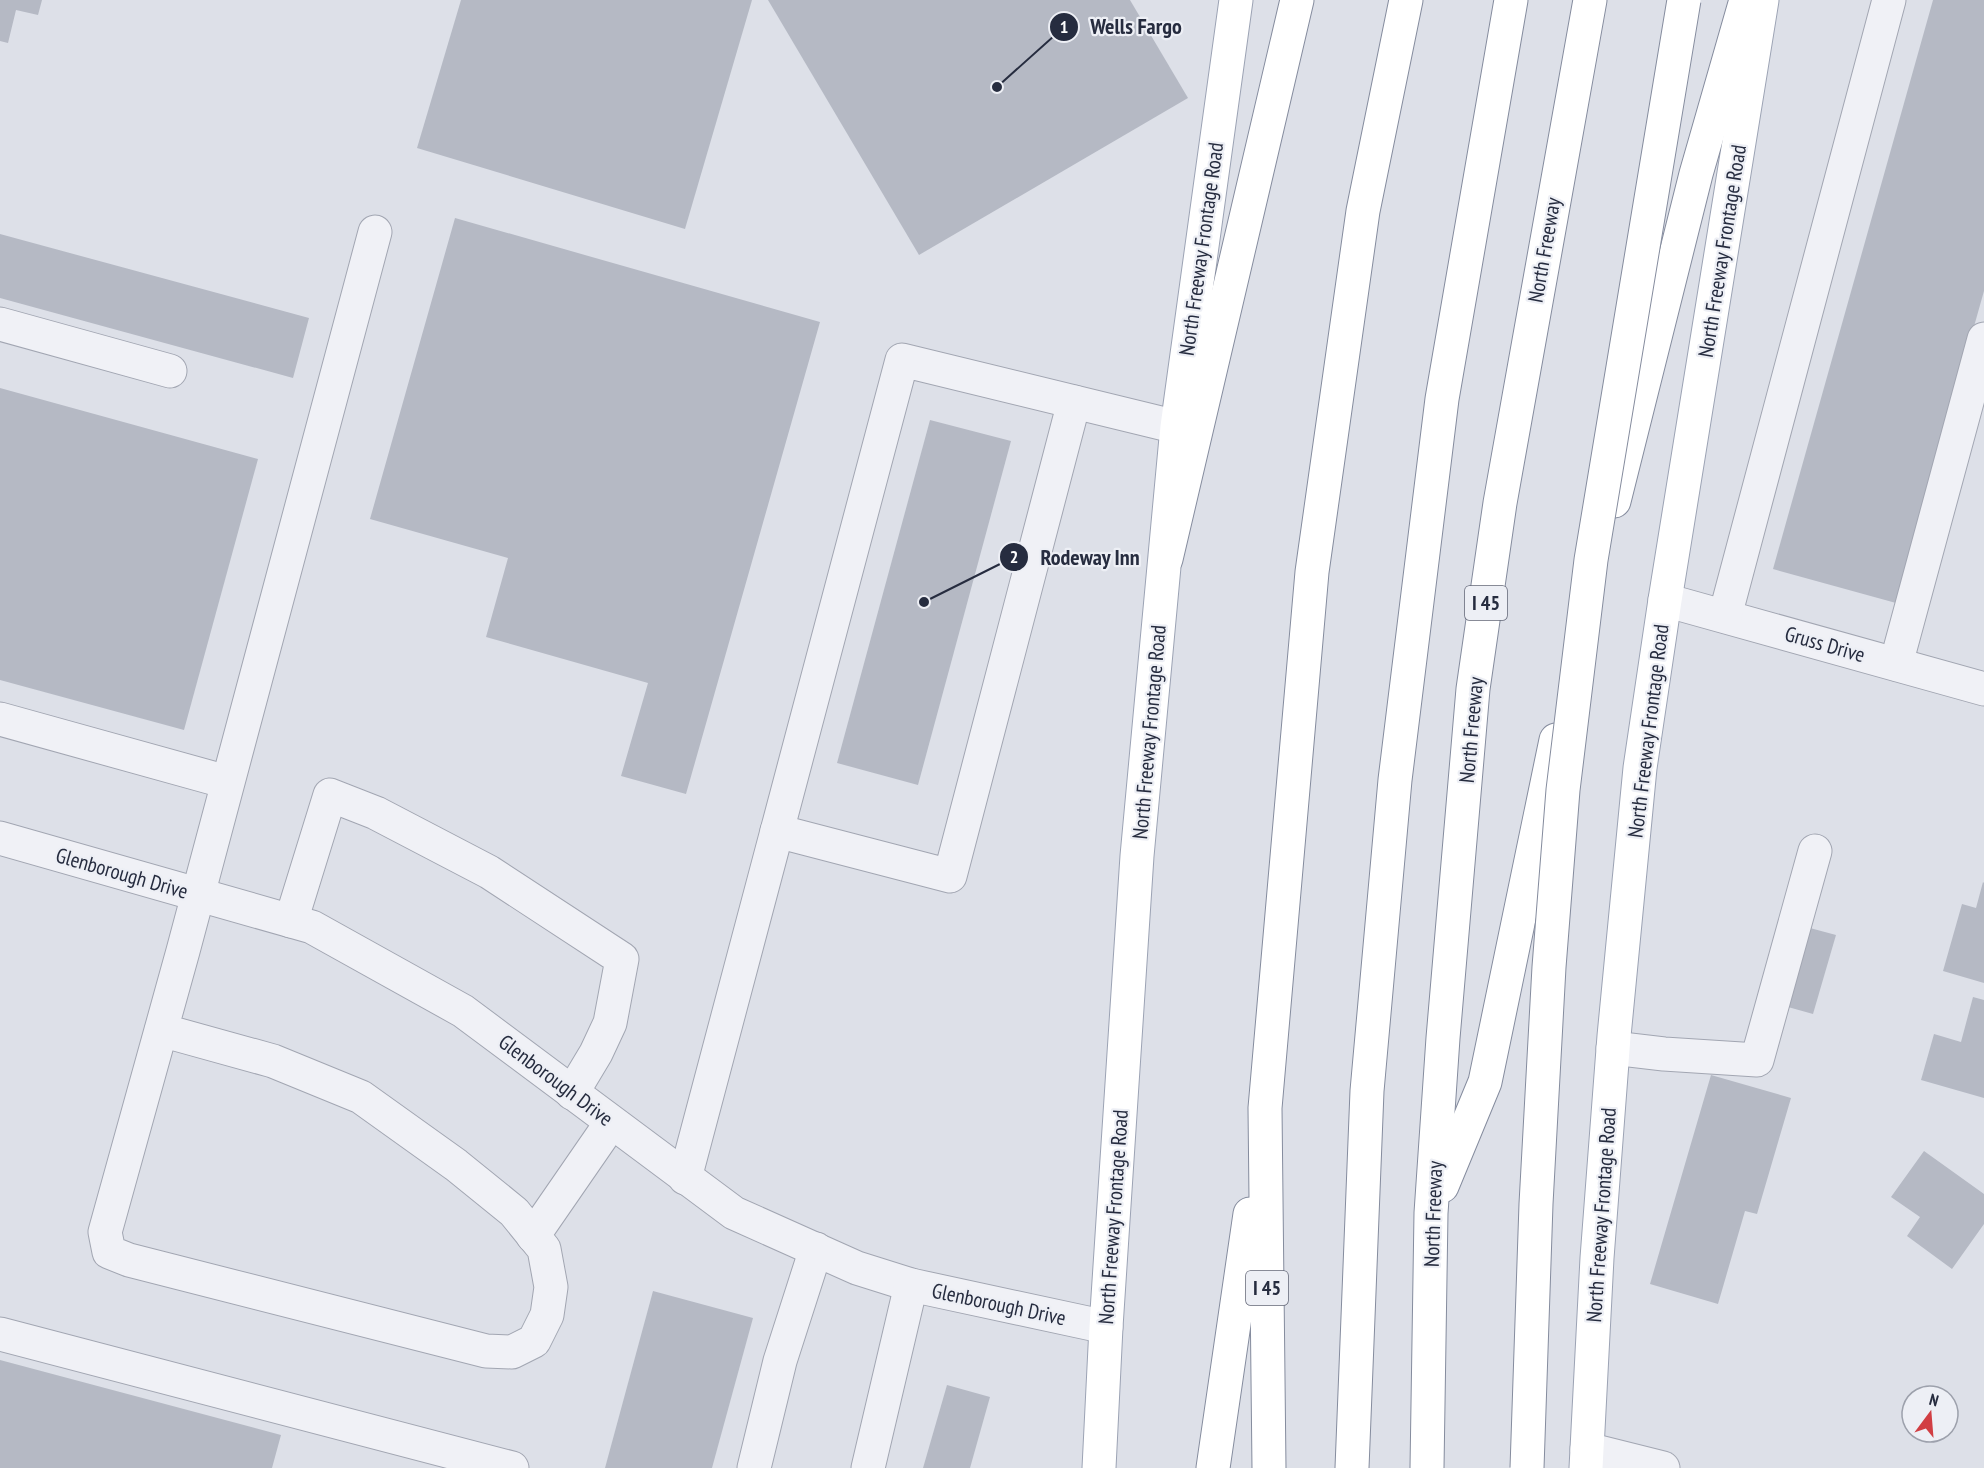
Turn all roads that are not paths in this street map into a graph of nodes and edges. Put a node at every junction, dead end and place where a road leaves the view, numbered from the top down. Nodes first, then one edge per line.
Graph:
1 (1236, 0) edge
2 (1297, 0) edge
3 (1406, 0) edge
4 (1511, 0) edge
5 (1590, 0) edge
6 (1684, 0) edge
7 (1746, 0) edge
8 (1762, 0) edge
9 (1889, 0) edge
10 (375, 232) dead end
11 (0, 324) edge
12 (1984, 339) edge
13 (170, 371) dead end
14 (1074, 402) junction
15 (1177, 427) junction
16 (1166, 559) junction
17 (1665, 600) junction
18 (1725, 616) junction
19 (1896, 664) junction
20 (1984, 689) edge
21 (0, 719) edge
22 (227, 782) junction
23 (777, 831) junction
24 (0, 838) edge
25 (1815, 851) dead end
26 (197, 894) junction
27 (291, 921) junction
28 (161, 1030) junction
29 (1614, 1048) junction
30 (572, 1093) junction
31 (1266, 1108) junction
32 (611, 1122) junction
33 (685, 1178) junction
34 (1431, 1213) junction
35 (533, 1236) junction
36 (816, 1250) junction
37 (911, 1286) junction
38 (1106, 1327) junction
39 (0, 1334) edge
40 (1587, 1458) edge
41 (1097, 1467) edge
42 (512, 1468) edge
43 (754, 1468) edge
44 (868, 1468) edge
45 (1213, 1468) edge
46 (1269, 1468) edge
47 (1352, 1468) edge
48 (1426, 1468) edge
49 (1527, 1468) edge
50 (1663, 1468) edge

1 - 15 main road, North Freeway Frontage Road
2 - 16 main road
3 - 31 main road, I 45
4 - 47 main road
5 - 34 main road, North Freeway / I 45
6 - 49 main road, bridge
7 - 34 main road
8 - 17 main road, North Freeway Frontage Road
9 - 18 street
10 - 22 street
11 - 13 street
12 - 19 street
14 - 15 street
14 - 23 street
14 - 23 street
15 - 16 main road, North Freeway Frontage Road
16 - 38 main road, North Freeway Frontage Road
17 - 18 street, Gruss Drive
17 - 29 main road, North Freeway Frontage Road
18 - 19 street, Gruss Drive
19 - 20 street, Gruss Drive
21 - 22 street
22 - 26 street
23 - 33 street
24 - 26 street, Glenborough Drive
25 - 29 street
26 - 27 street, Glenborough Drive
26 - 28 street
27 - 30 street, Glenborough Drive
27 - 30 street
28 - 35 street
28 - 35 street
29 - 40 main road, North Freeway Frontage Road
30 - 32 street, Glenborough Drive
31 - 45 main road
31 - 46 main road, I 45
32 - 33 street, Glenborough Drive
32 - 35 street
33 - 36 street, Glenborough Drive
34 - 48 main road, North Freeway / I 45
36 - 37 street, Glenborough Drive
36 - 43 street
37 - 38 street, Glenborough Drive
37 - 44 street
38 - 41 main road, North Freeway Frontage Road
39 - 42 street
40 - 50 street

